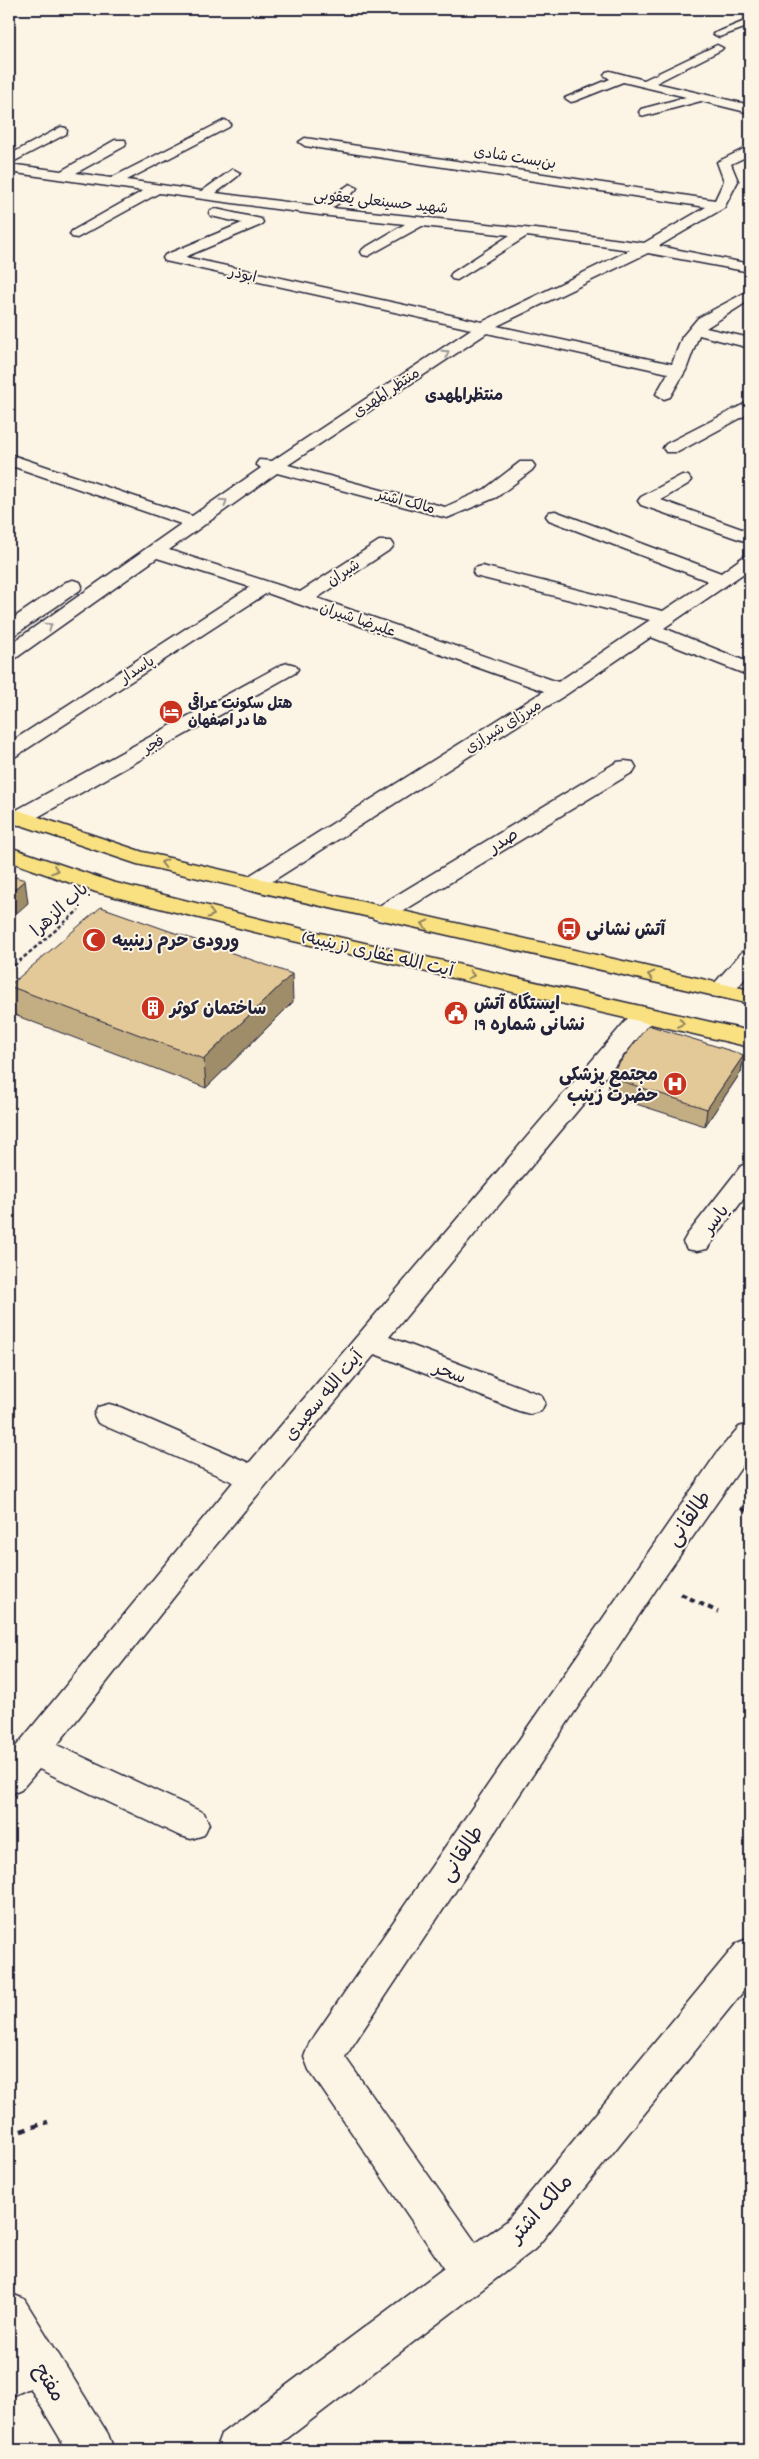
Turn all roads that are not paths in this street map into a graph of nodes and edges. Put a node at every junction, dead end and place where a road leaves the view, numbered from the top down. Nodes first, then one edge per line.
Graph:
1 (750, 22) edge
2 (742, 38) dead end
3 (717, 48) dead end
4 (610, 75) dead end
5 (622, 78) junction
6 (644, 84) junction
7 (742, 96) dead end
8 (699, 97) junction
9 (571, 98) dead end
10 (726, 104) junction
11 (750, 110) edge
12 (645, 112) dead end
13 (225, 124) dead end
14 (60, 131) dead end
15 (305, 142) dead end
16 (120, 143) dead end
17 (750, 150) edge
18 (400, 156) junction
19 (9, 160) edge
20 (384, 165) dead end
21 (9, 168) edge
22 (487, 168) junction
23 (233, 173) dead end
24 (62, 176) junction
25 (471, 180) dead end
26 (112, 183) junction
27 (350, 188) dead end
28 (156, 189) junction
29 (203, 196) junction
30 (178, 203) dead end
31 (719, 205) junction
32 (320, 211) junction
33 (418, 222) junction
34 (524, 232) junction
35 (77, 234) dead end
36 (646, 248) junction
37 (368, 252) dead end
38 (750, 268) edge
39 (456, 276) dead end
40 (750, 294) edge
41 (456, 322) junction
42 (490, 323) junction
43 (696, 330) junction
44 (440, 334) dead end
45 (750, 343) edge
46 (678, 370) junction
47 (664, 394) dead end
48 (750, 406) edge
49 (327, 411) dead end
50 (672, 448) dead end
51 (9, 459) edge
52 (255, 461) junction
53 (275, 466) junction
54 (526, 466) dead end
55 (682, 480) dead end
56 (175, 516) junction
57 (555, 516) dead end
58 (194, 523) junction
59 (159, 527) dead end
60 (750, 538) edge
61 (385, 545) dead end
62 (154, 551) junction
63 (750, 562) edge
64 (482, 572) dead end
65 (88, 576) dead end
66 (723, 580) junction
67 (265, 586) junction
68 (302, 599) junction
69 (666, 618) junction
70 (649, 629) junction
71 (9, 630) edge
72 (9, 654) edge
73 (288, 669) dead end
74 (750, 670) edge
75 (560, 690) junction
76 (9, 752) edge
77 (625, 767) dead end
78 (14, 816) edge
79 (9, 854) edge
80 (252, 884) junction
81 (382, 914) junction
82 (750, 957) edge
83 (721, 990) junction
84 (750, 997) edge
85 (644, 1015) junction
86 (750, 1039) edge
87 (750, 1172) edge
88 (697, 1242) dead end
89 (369, 1341) junction
90 (530, 1403) dead end
91 (109, 1415) dead end
92 (750, 1436) edge
93 (254, 1478) junction
94 (33, 1750) junction
95 (9, 1780) edge
96 (191, 1824) dead end
97 (750, 1955) edge
98 (472, 2273) junction
99 (9, 2314) edge
100 (22, 2368) edge
101 (92, 2450) edge
102 (237, 2450) edge

1 - 2 street
3 - 6 street
4 - 5 street
5 - 6 street
5 - 9 street
6 - 8 street
7 - 10 street
8 - 10 street
8 - 12 street
10 - 11 street
13 - 26 street
14 - 19 street
15 - 18 street, بن‌بست شادی
16 - 24 street
17 - 31 street
18 - 20 street
18 - 22 street, بن‌بست شادی
21 - 24 street, شهید حسینعلی یعقوبی
22 - 25 street
22 - 31 street, بن‌بست شادی
23 - 29 street
24 - 26 street, شهید حسینعلی یعقوبی
26 - 28 street, شهید حسینعلی یعقوبی
27 - 32 street
28 - 29 street, شهید حسینعلی یعقوبی
28 - 35 street
29 - 32 street, شهید حسینعلی یعقوبی
30 - 41 street, ابوذر
31 - 36 street, منتظر المهدی
32 - 33 street, شهید حسینعلی یعقوبی
33 - 34 street, شهید حسینعلی یعقوبی
33 - 37 street
34 - 36 street, شهید حسینعلی یعقوبی
34 - 39 street
36 - 38 street, شهید حسینعلی یعقوبی
36 - 42 street, منتظر المهدی
40 - 43 street
41 - 42 street
41 - 44 street
42 - 46 street
53 -> 42 street, منتظر المهدی
43 - 45 street
43 - 46 street
46 - 47 street
48 - 50 street
49 - 52 street
51 - 56 street
52 - 53 street, مالک اشتر
52 - 56 street
53 - 54 street, مالک اشتر
58 -> 53 street, منتظر المهدی
55 - 60 street
56 - 58 street
56 - 59 street
57 - 66 street
58 - 62 street, منتظر المهدی
61 - 68 street, شیران
62 - 67 street, علیرضا شیران
72 -> 62 street, منتظر المهدی
63 - 66 street, میرزای شیرازی
64 - 69 street
65 - 71 street
66 - 69 street, میرزای شیرازی
67 - 68 street, علیرضا شیران
67 - 76 street, پاسدار
68 - 75 street, علیرضا شیران
69 - 70 street, میرزای شیرازی
70 - 74 street
70 - 75 street, میرزای شیرازی
73 - 78 street, فجر
75 - 80 street, میرزای شیرازی
77 - 81 street, صدر
80 -> 78 main road
79 -> 85 main road, آیت الله غفاری (زینبیه)
80 - 81 main road
83 -> 81 main road
82 - 83 street
83 - 84 main road
85 -> 86 main road, آیت الله غفاری (زینبیه)
85 - 89 street, آیت الله سعیدی
87 - 88 street, یاسر
89 - 90 street, سحر
89 - 93 street, آیت الله سعیدی
91 - 93 street
92 - 98 street, طالقانی
93 - 94 street, آیت الله سعیدی
94 - 95 street, آیت الله سعیدی
94 - 96 street
97 - 98 street, مالک اشتر
98 - 102 street, مالک اشتر
99 - 100 street, مفتح
100 - 101 street, مفتح

